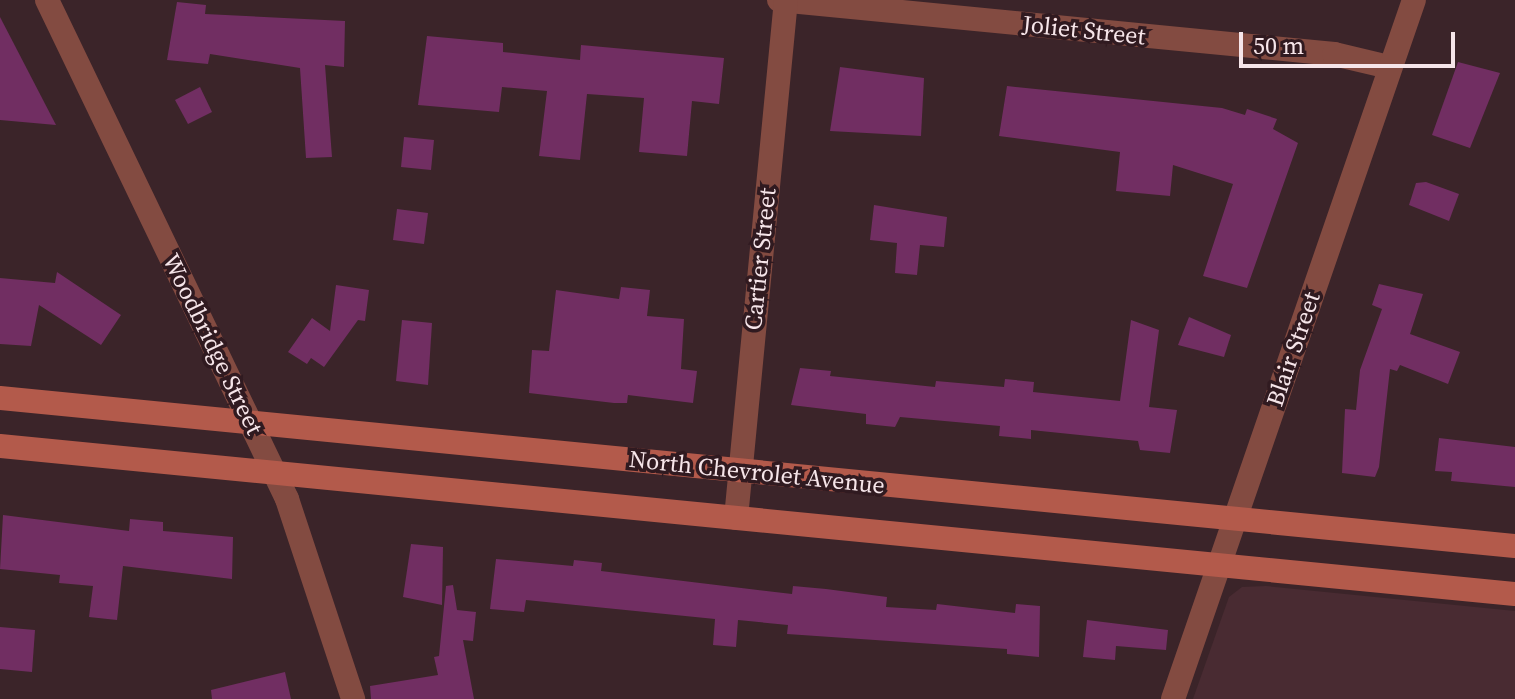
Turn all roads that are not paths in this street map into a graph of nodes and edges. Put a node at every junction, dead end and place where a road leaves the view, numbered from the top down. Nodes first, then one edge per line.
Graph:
1 (47, 0) edge
2 (779, 0) edge
3 (786, 0) edge
4 (1414, 0) edge
5 (1389, 67) junction
6 (0, 398) edge
7 (251, 423) junction
8 (0, 446) edge
9 (741, 470) junction
10 (275, 474) junction
11 (736, 518) junction
12 (1235, 519) junction
13 (1515, 546) edge
14 (1220, 565) junction
15 (1515, 594) edge
16 (353, 699) edge
17 (1173, 699) edge

1 - 7 street, Woodbridge Street
2 - 3 street, Joliet Street
3 - 5 street, Joliet Street
3 - 9 street, Cartier Street
4 - 5 street, Blair Street
5 - 12 street, Blair Street
6 - 7 street, North Chevrolet Avenue
7 - 9 street, North Chevrolet Avenue
7 - 10 street, Woodbridge Street
8 - 10 street, North Chevrolet Avenue
9 - 11 street, Cartier Street
9 - 12 street, North Chevrolet Avenue
10 - 11 street, North Chevrolet Avenue
10 - 16 street, Woodbridge Street
11 - 14 street, North Chevrolet Avenue
12 - 13 street, North Chevrolet Avenue
12 - 14 street, Blair Street
14 - 15 street, North Chevrolet Avenue
14 - 17 street, Blair Street

